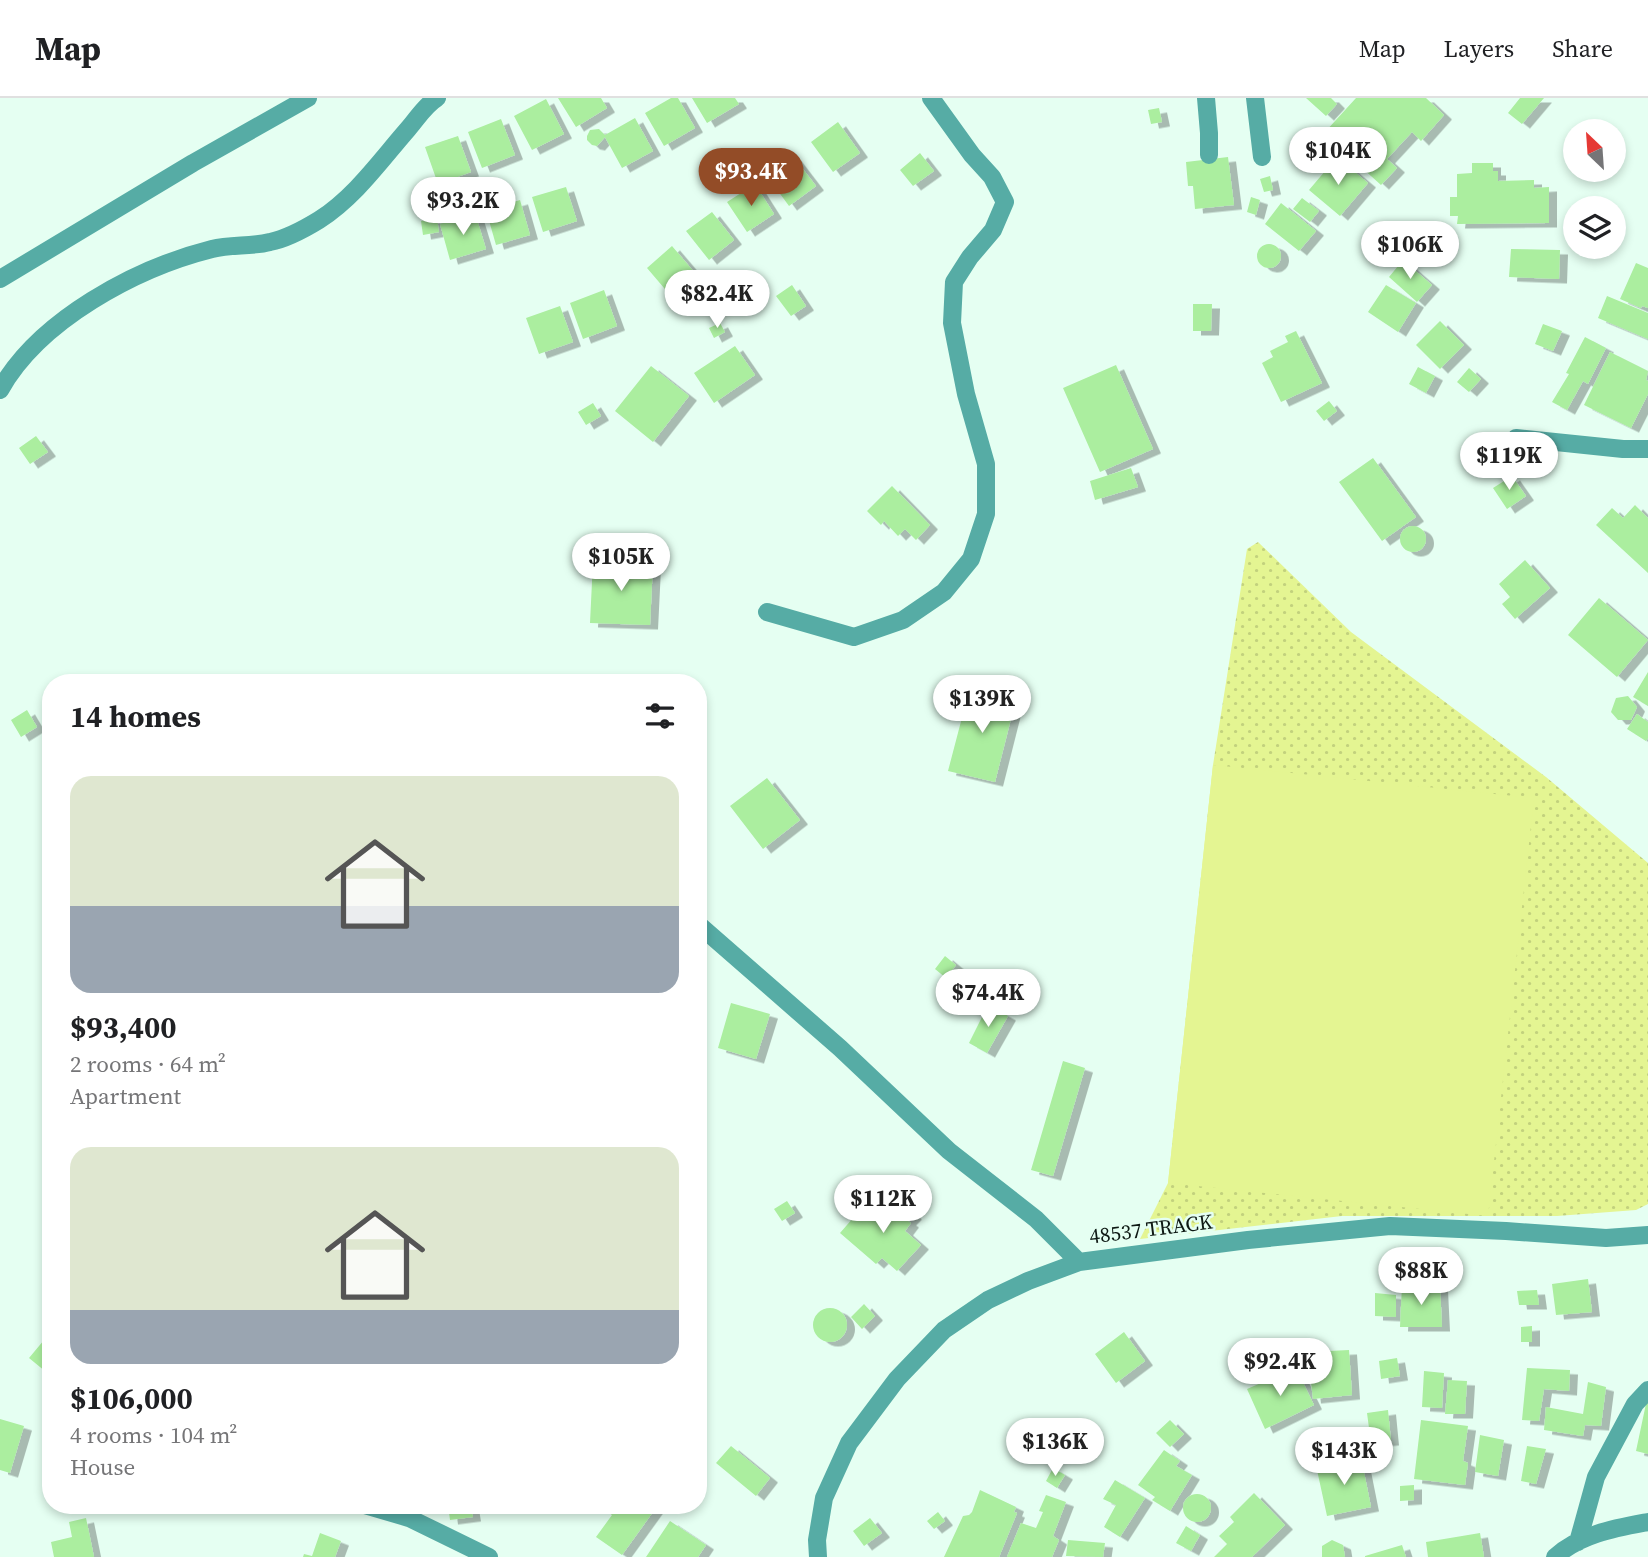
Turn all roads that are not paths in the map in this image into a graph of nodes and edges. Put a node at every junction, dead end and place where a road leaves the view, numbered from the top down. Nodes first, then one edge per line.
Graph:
1 (308, 98) edge
2 (437, 98) edge
3 (932, 98) edge
4 (1206, 98) edge
5 (1255, 98) edge
6 (1209, 155) dead end
7 (1262, 157) dead end
8 (0, 279) edge
9 (0, 390) edge
10 (1516, 438) dead end
11 (1648, 449) edge
12 (767, 612) dead end
13 (707, 932) edge
14 (1648, 1235) edge
15 (1079, 1262) junction
16 (1648, 1390) edge
17 (395, 1514) edge
18 (1648, 1522) edge
19 (1578, 1542) junction
20 (489, 1557) edge
21 (818, 1557) edge
22 (1555, 1557) edge

1 - 8 street
2 - 9 street
3 - 12 street
4 - 6 street
5 - 7 street
10 - 11 street
13 - 15 street
14 - 15 street, 48537 TRACK
15 - 21 street, 48537 TRACK
16 - 19 street
17 - 20 street
18 - 19 street
19 - 22 street

